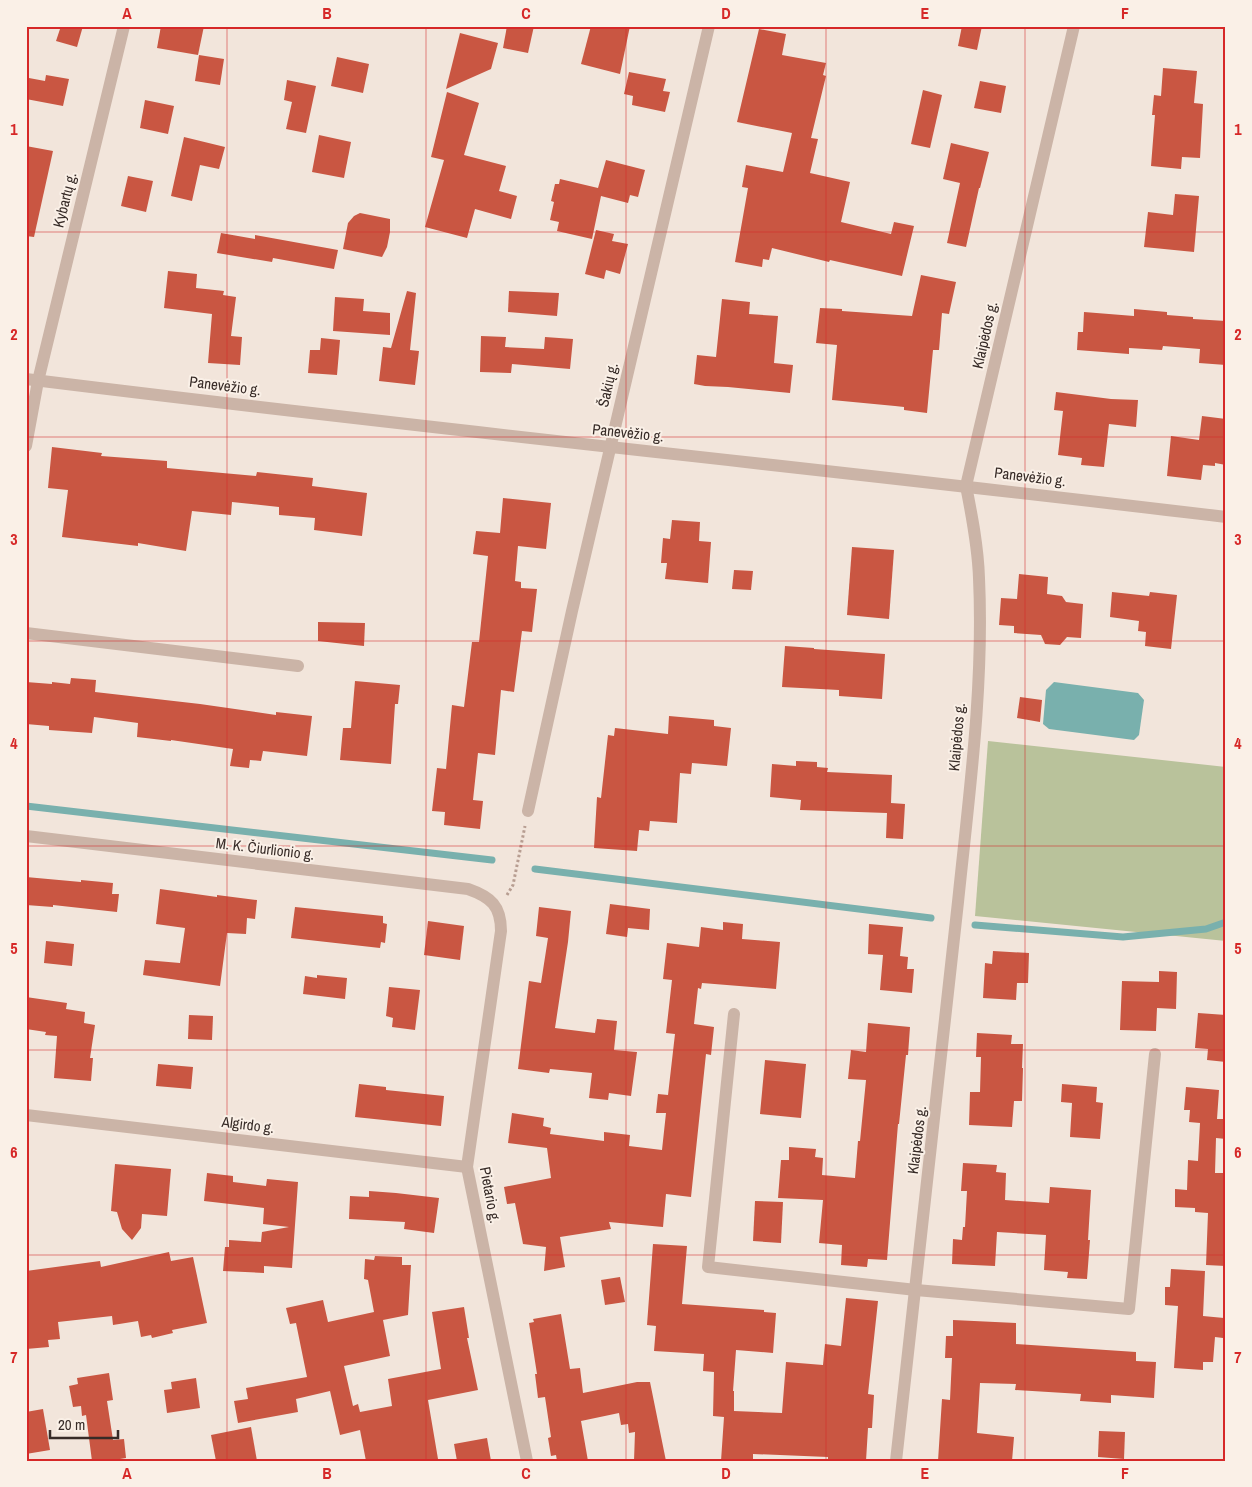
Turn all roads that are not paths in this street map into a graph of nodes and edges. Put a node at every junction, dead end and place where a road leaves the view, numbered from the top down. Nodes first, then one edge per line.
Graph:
1 (124, 26) edge
2 (710, 26) edge
3 (1074, 26) edge
4 (32, 380) edge
5 (26, 446) edge
6 (610, 447) junction
7 (966, 486) junction
8 (1226, 517) edge
9 (26, 633) edge
10 (298, 666) dead end
11 (528, 811) road end
12 (26, 836) edge
13 (496, 905) joint
14 (734, 1014) dead end
15 (1155, 1054) dead end
16 (26, 1115) edge
17 (467, 1167) junction
18 (916, 1290) junction
19 (527, 1461) edge
20 (896, 1461) edge

1 - 4 street, Kybartų g.
2 - 6 street, Šakių g.
3 - 7 street, Klaipėdos g.
4 - 5 street, Kybartų g.
4 - 6 street, Panevėžio g.
6 - 7 street, Panevėžio g.
6 - 11 street, Šakių g.
7 - 8 street, Panevėžio g.
7 - 18 street, Klaipėdos g.
9 - 10 street
12 - 13 street, M. K. Čiurlionio g.
13 - 17 street, Pietario g.
14 - 18 street
15 - 18 street
16 - 17 street, Algirdo g.
17 - 19 street, Pietario g.
18 - 20 street, Klaipėdos g.

